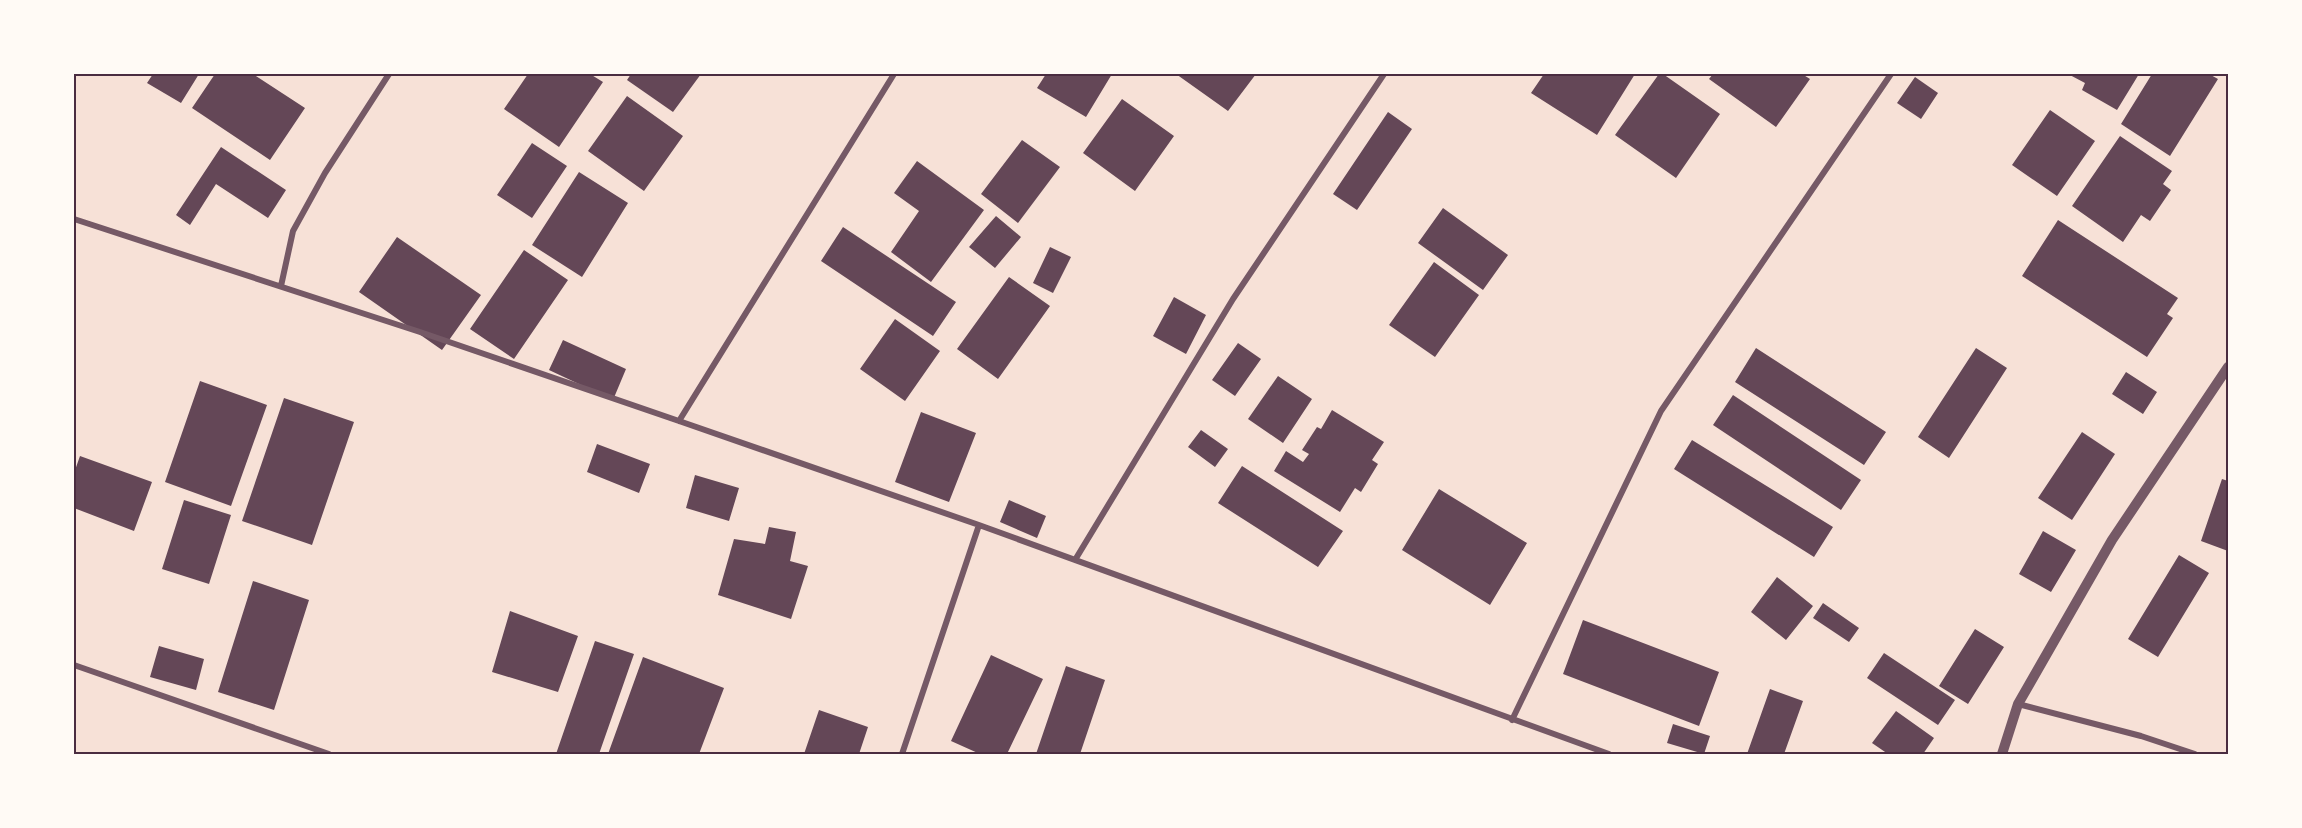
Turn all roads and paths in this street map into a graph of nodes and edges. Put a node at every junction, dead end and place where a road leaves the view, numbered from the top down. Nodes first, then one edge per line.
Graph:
1 (389, 74) edge
2 (894, 74) edge
3 (1384, 74) edge
4 (1891, 74) edge
5 (74, 219) edge
6 (281, 286) junction
7 (2229, 367) edge
8 (680, 421) junction
9 (979, 525) junction
10 (1075, 560) junction
11 (74, 665) edge
12 (2018, 704) junction
13 (1512, 720) junction
14 (328, 754) edge
15 (902, 754) edge
16 (1609, 754) edge
17 (2002, 754) edge
18 (2195, 754) edge

1 - 6 street
2 - 8 street
3 - 10 street
4 - 13 street
5 - 6 street
6 - 8 street
7 - 12 street
8 - 9 street
9 - 10 street
9 - 15 street
10 - 13 street
11 - 14 street
12 - 17 street
12 - 18 street
13 - 16 street

